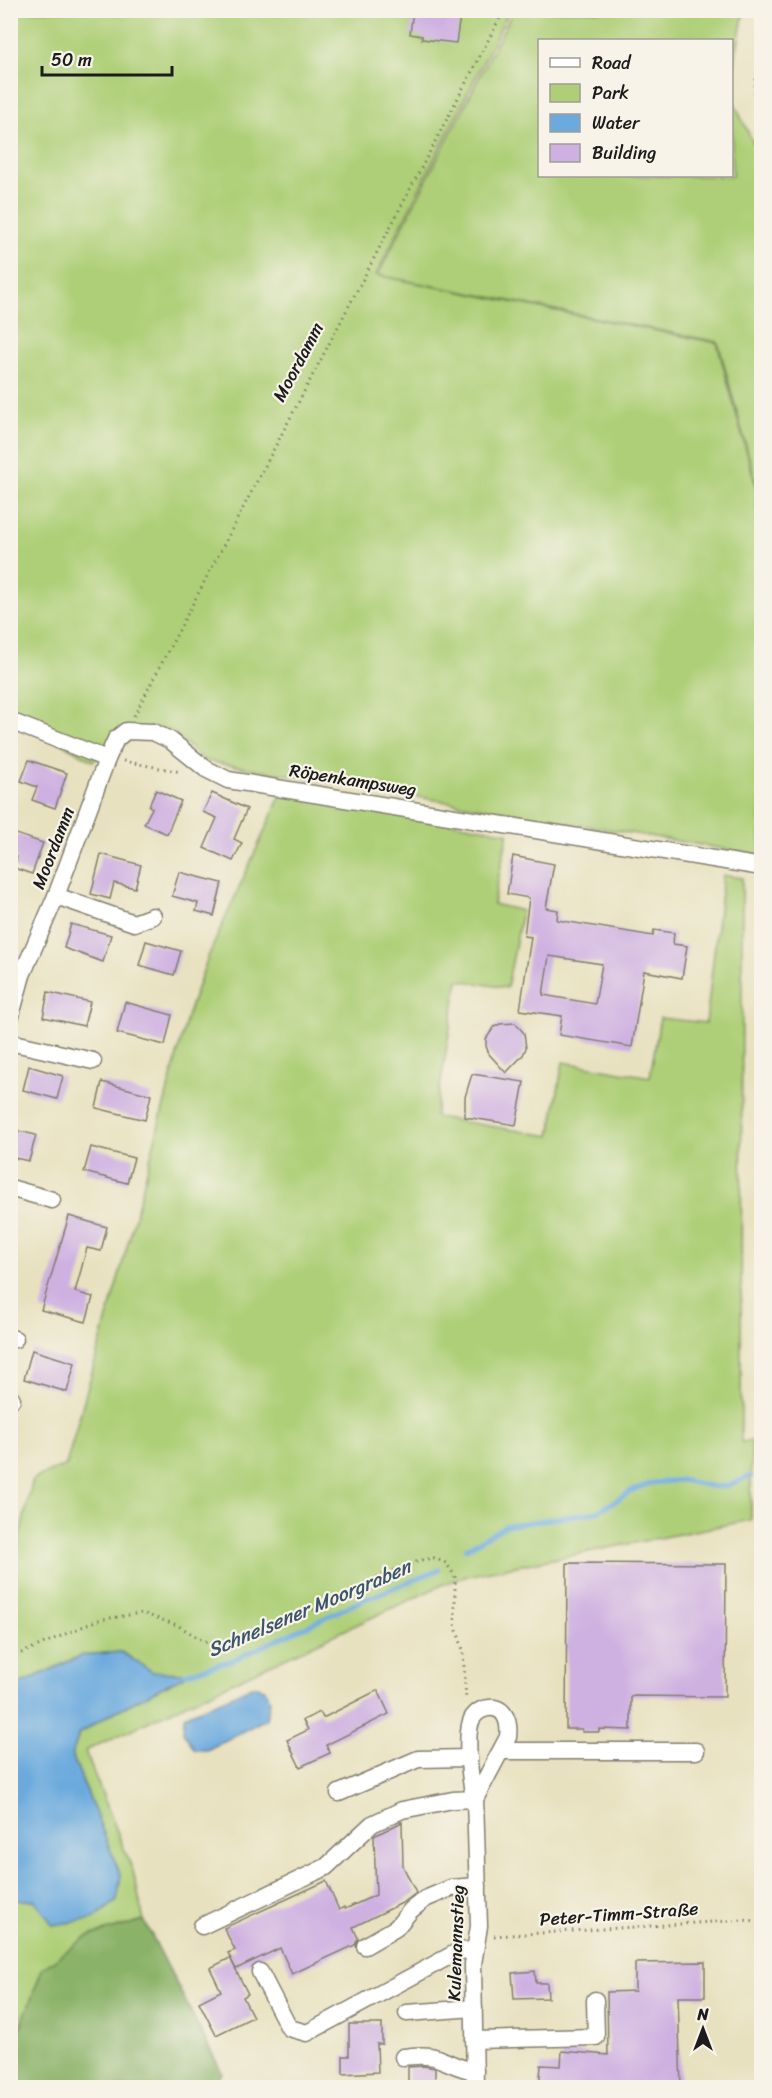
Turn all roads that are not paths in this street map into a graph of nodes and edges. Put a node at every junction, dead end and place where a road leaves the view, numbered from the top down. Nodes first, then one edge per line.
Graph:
1 (10, 721) edge
2 (107, 759) junction
3 (762, 867) edge
4 (56, 896) junction
5 (153, 916) dead end
6 (16, 973) edge
7 (10, 1019) edge
8 (10, 1042) edge
9 (93, 1061) dead end
10 (10, 1188) edge
11 (52, 1200) dead end
12 (502, 1751) junction
13 (696, 1751) dead end
14 (469, 1758) junction
15 (339, 1793) dead end
16 (475, 1799) junction
17 (478, 1886) junction
18 (202, 1926) dead end
19 (476, 1943) junction
20 (365, 1946) dead end
21 (260, 1972) dead end
22 (595, 2000) dead end
23 (474, 2008) junction
24 (407, 2013) dead end
25 (474, 2040) junction
26 (403, 2057) dead end
27 (475, 2079) edge

1 - 2 street
2 - 3 street, Röpenkampsweg
2 - 4 street, Moordamm
4 - 5 street
4 - 6 street, Moordamm
6 - 7 street, Moordamm
8 - 9 street
10 - 11 street
12 - 13 street
12 - 14 street, Kulemannstieg
12 - 16 street
14 - 15 street
14 - 16 street, Kulemannstieg
16 - 17 street, Kulemannstieg
16 - 18 street
17 - 19 street, Kulemannstieg
17 - 20 street
19 - 21 street
19 - 23 street, Kulemannstieg
22 - 25 street
23 - 24 street
23 - 25 street, Kulemannstieg
25 - 27 street, Kulemannstieg
26 - 27 street

